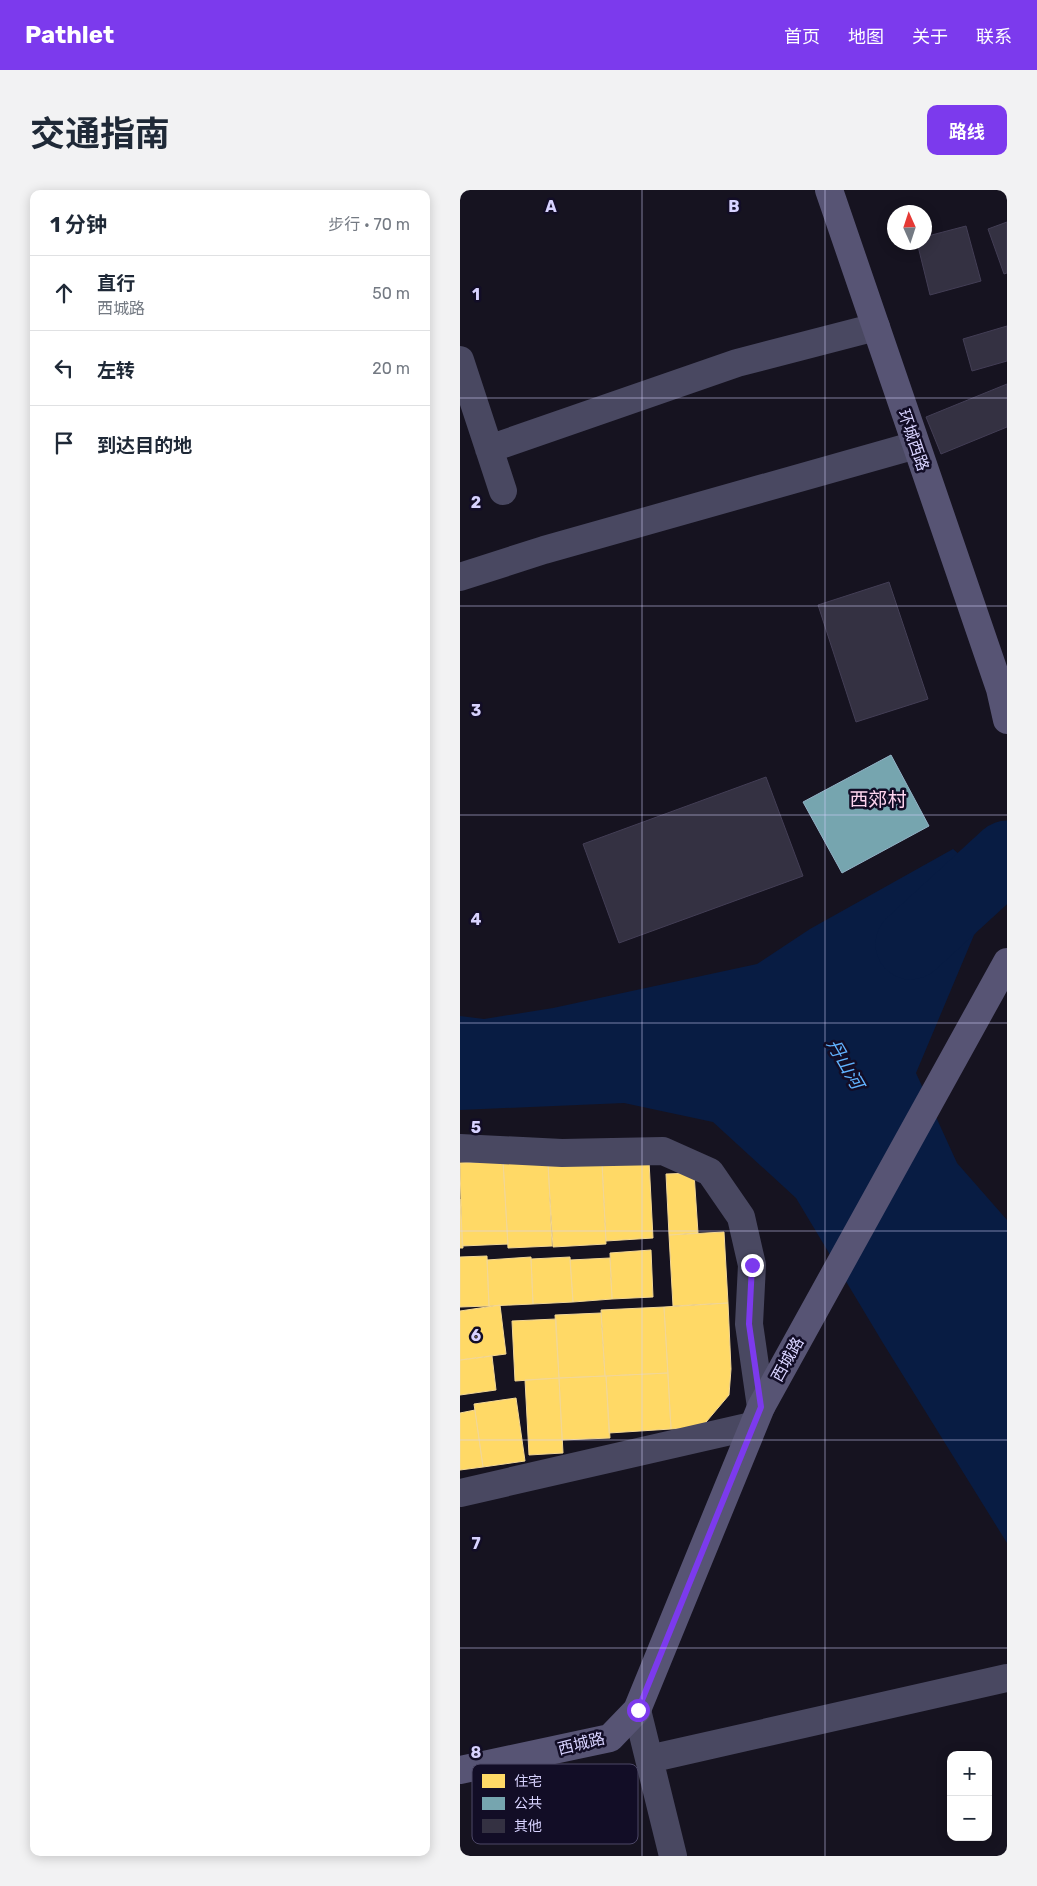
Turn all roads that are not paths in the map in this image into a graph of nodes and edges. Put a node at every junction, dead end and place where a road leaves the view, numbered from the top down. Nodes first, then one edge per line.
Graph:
1 (829, 190) edge
2 (876, 327) junction
3 (460, 360) edge
4 (916, 445) junction
5 (489, 449) junction
6 (503, 491) dead end
7 (460, 577) edge
8 (1003, 687) edge
9 (1007, 720) edge
10 (1007, 962) edge
11 (460, 1148) edge
12 (757, 1416) junction
13 (460, 1494) edge
14 (1007, 1678) edge
15 (638, 1710) junction
16 (649, 1758) junction
17 (488, 1764) edge
18 (673, 1856) edge

1 - 2 street, 环城西路
2 - 4 street, 环城西路
2 - 5 street
3 - 5 street
4 - 7 street
4 - 8 street, 环城西路
5 - 6 street
8 - 9 street
10 - 12 street, 西城路
11 - 12 street
12 - 13 street
12 - 15 street, 西城路
14 - 16 street
15 - 16 street
15 - 17 street, 西城路
16 - 18 street

